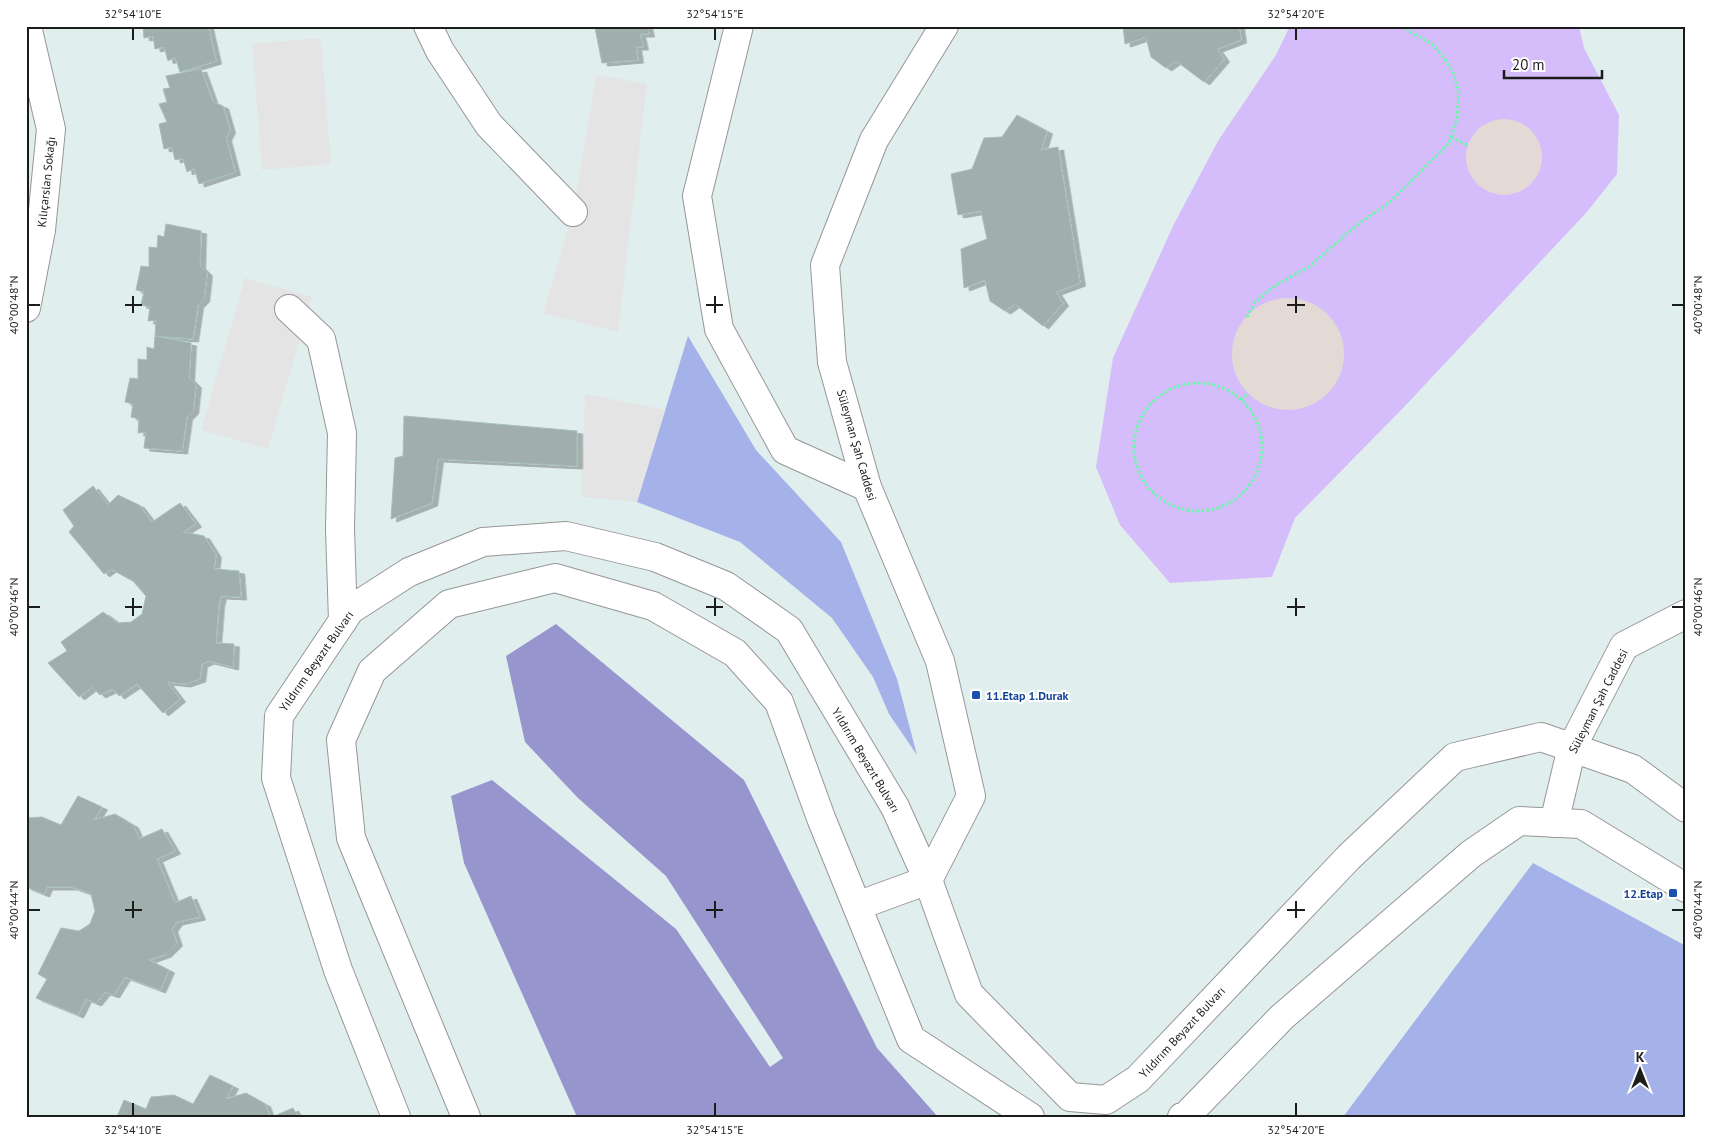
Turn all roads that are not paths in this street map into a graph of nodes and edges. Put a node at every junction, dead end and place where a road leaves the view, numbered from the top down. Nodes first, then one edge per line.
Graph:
1 (27, 26) edge
2 (428, 26) edge
3 (739, 26) edge
4 (944, 26) edge
5 (573, 212) dead end
6 (26, 308) edge
7 (289, 309) dead end
8 (867, 487) junction
9 (1686, 614) edge
10 (343, 621) junction
11 (1572, 748) junction
12 (1686, 808) edge
13 (1554, 823) junction
14 (928, 880) junction
15 (1686, 888) edge
16 (857, 906) junction
17 (396, 1117) edge
18 (466, 1117) edge
19 (1030, 1117) edge
20 (1182, 1117) edge

1 - 6 street, Kılıçarslan Sokağı
2 - 5 street
3 - 8 street
4 - 8 street, Süleyman Şah Caddesi
7 - 10 street
8 - 14 street, Süleyman Şah Caddesi
9 - 11 street, Süleyman Şah Caddesi
10 - 14 street, Yıldırım Beyazıt Bulvarı
10 - 17 street, Yıldırım Beyazıt Bulvarı
11 - 12 street, Yıldırım Beyazıt Bulvarı
11 - 13 street, Süleyman Şah Caddesi
11 - 14 street, Yıldırım Beyazıt Bulvarı
13 - 15 street
13 - 20 street
14 - 16 street
16 - 18 street
16 - 19 street

